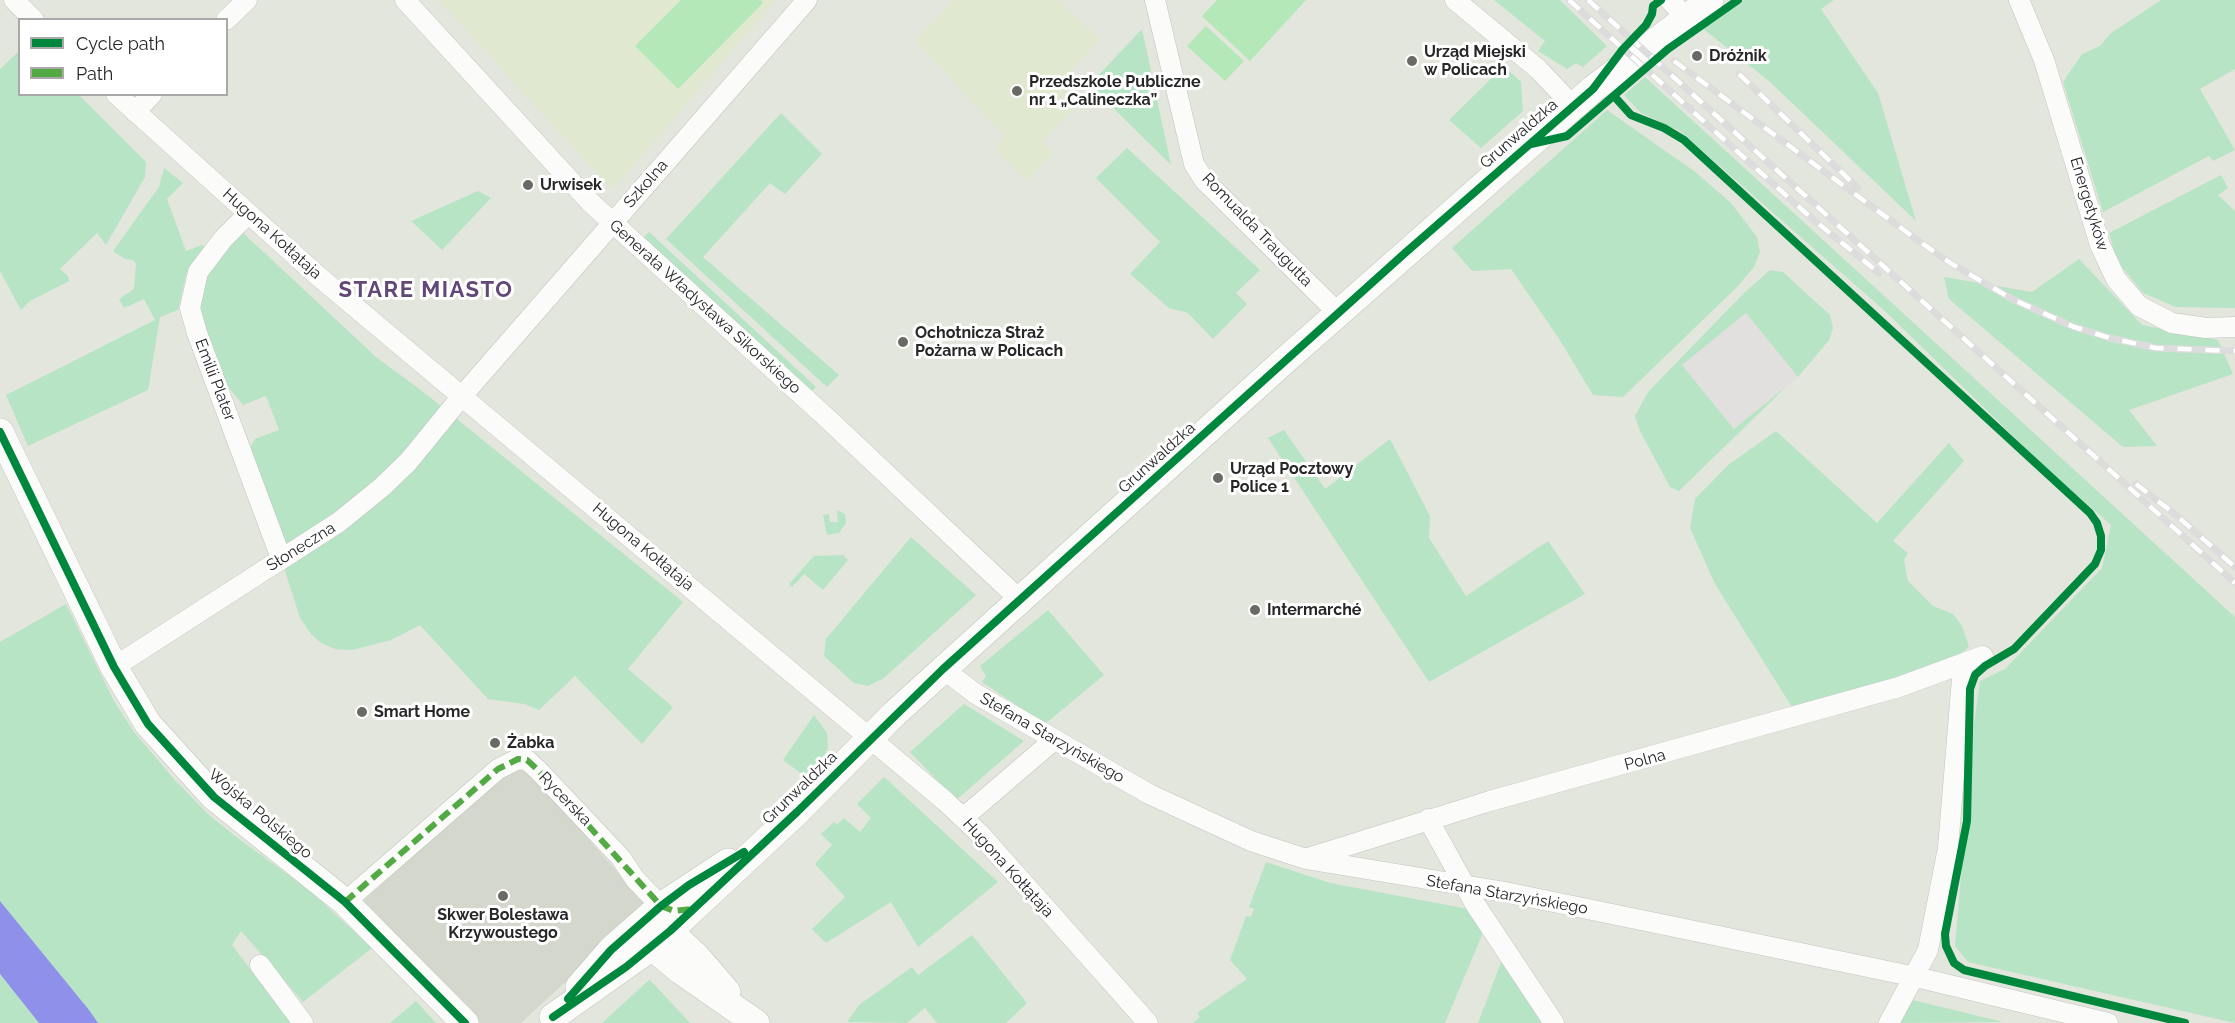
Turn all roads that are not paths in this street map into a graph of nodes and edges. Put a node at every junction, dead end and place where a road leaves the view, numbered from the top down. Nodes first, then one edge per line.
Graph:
1 (14, 0) edge
2 (247, 0) edge
3 (405, 0) edge
4 (807, 0) edge
5 (1155, 0) edge
6 (1455, 0) edge
7 (1710, 0) edge
8 (2019, 0) edge
9 (1678, 9) edge
10 (32, 18) edge
11 (228, 18) edge
12 (119, 96) edge
13 (150, 96) edge
14 (1573, 106) junction
15 (135, 111) junction
16 (248, 214) junction
17 (613, 223) junction
18 (1338, 314) junction
19 (2235, 327) edge
20 (462, 396) junction
21 (0, 432) edge
22 (281, 558) junction
23 (1020, 600) junction
24 (1983, 656) dead end
25 (1963, 666) junction
26 (114, 667) junction
27 (943, 669) junction
28 (870, 738) junction
29 (1054, 740) junction
30 (963, 818) junction
31 (1428, 819) junction
32 (766, 839) junction
33 (1306, 859) junction
34 (1464, 885) junction
35 (345, 902) junction
36 (696, 908) junction
37 (652, 913) junction
38 (661, 939) junction
39 (260, 965) dead end
40 (1916, 977) junction
41 (549, 1020) edge
42 (748, 1021) edge
43 (303, 1023) edge
44 (465, 1023) edge
45 (1148, 1023) edge
46 (1554, 1023) edge
47 (1888, 1023) edge
48 (2108, 1023) edge

1 - 10 street
2 - 11 street
3 - 17 street, Generała Władysława Sikorskiego
4 - 17 street, Szkolna
5 - 18 street, Romualda Traugutta
6 - 14 street
7 - 9 main road, Grunwaldzka
8 - 19 street, Energetyków
9 - 14 main road, Grunwaldzka
12 - 15 street, Hugona Kołłątaja
13 - 15 street
14 - 18 main road, Grunwaldzka
15 - 16 street, Hugona Kołłątaja
16 - 20 street, Hugona Kołłątaja
16 - 22 street, Emilii Plater
17 - 20 street, Szkolna
17 - 23 street, Generała Władysława Sikorskiego
18 - 23 main road, Grunwaldzka
20 - 22 street, Słoneczna
20 - 28 street, Hugona Kołłątaja
21 - 26 main road, Wojska Polskiego
22 - 26 street, Słoneczna
23 - 27 main road, Grunwaldzka
24 - 25 street, Polna
25 - 31 street, Polna
25 - 40 street
26 - 35 main road, Wojska Polskiego
27 - 28 main road, Grunwaldzka
27 - 29 street, Stefana Starzyńskiego
28 - 30 street, Hugona Kołłątaja
28 - 32 main road, Grunwaldzka
29 - 30 street
29 - 33 street, Stefana Starzyńskiego
30 - 45 street, Hugona Kołłątaja
31 - 33 street, Polna
31 - 34 street
32 - 36 main road, Grunwaldzka
32 - 37 main road, Grunwaldzka
33 - 34 street, Stefana Starzyńskiego
34 - 40 street, Stefana Starzyńskiego
34 - 46 street
35 - 37 street, Rycerska
35 - 44 main road, Wojska Polskiego
36 - 37 street
36 - 38 main road, Grunwaldzka
37 - 38 main road
37 - 41 main road, Grunwaldzka
38 - 41 main road, Grunwaldzka
38 - 42 main road
39 - 43 street
40 - 47 street
40 - 48 street, Stefana Starzyńskiego

